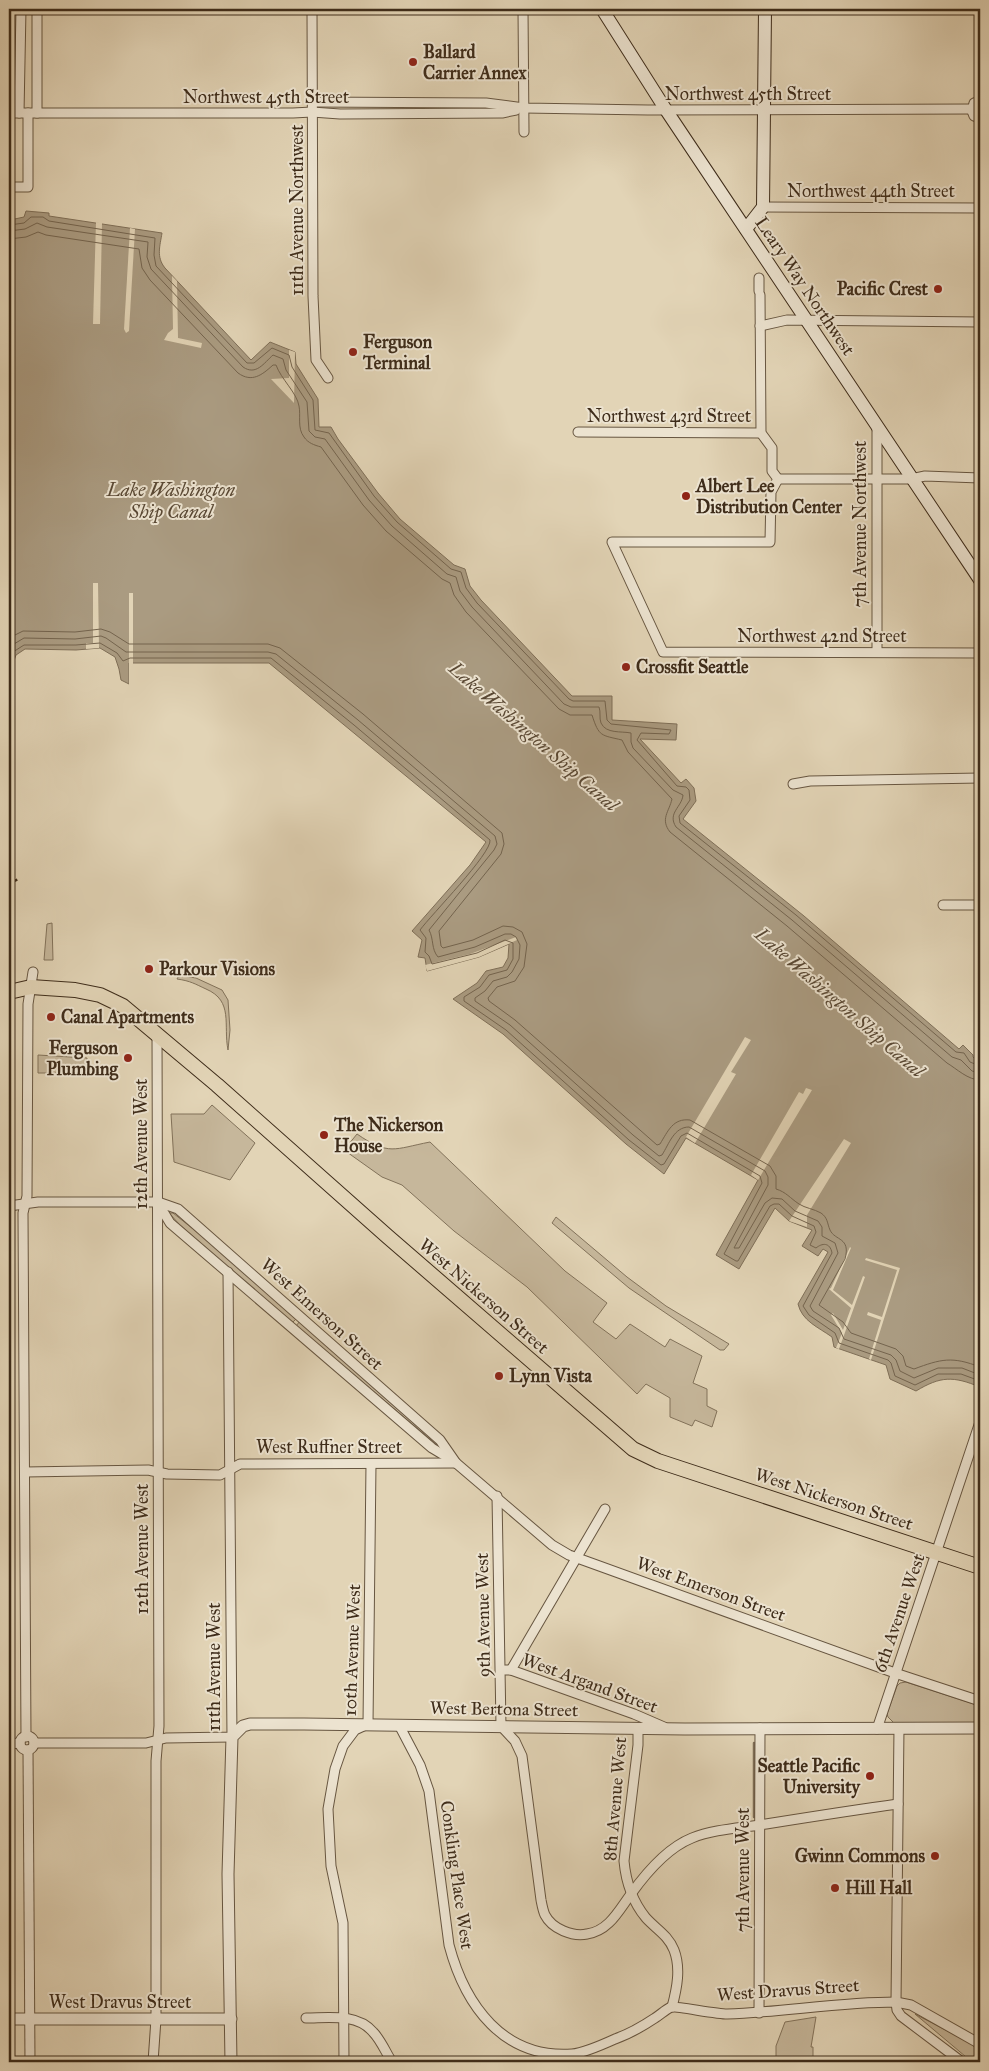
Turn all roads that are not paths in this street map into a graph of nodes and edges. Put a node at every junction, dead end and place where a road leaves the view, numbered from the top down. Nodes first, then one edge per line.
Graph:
1 (21, 9) edge
2 (37, 9) edge
3 (312, 9) edge
4 (523, 9) edge
5 (602, 9) edge
6 (765, 9) edge
7 (975, 9) edge
8 (980, 10) edge
9 (980, 36) edge
10 (980, 101) edge
11 (312, 102) junction
12 (524, 108) junction
13 (972, 109) junction
14 (666, 110) junction
15 (765, 111) junction
16 (312, 112) junction
17 (9, 113) edge
18 (28, 113) junction
19 (980, 118) edge
20 (524, 132) dead end
21 (9, 187) edge
22 (762, 207) junction
23 (980, 208) edge
24 (746, 229) junction
25 (759, 278) dead end
26 (807, 320) junction
27 (980, 322) edge
28 (760, 326) junction
29 (328, 378) dead end
30 (877, 426) junction
31 (578, 432) dead end
32 (761, 433) junction
33 (980, 478) edge
34 (778, 479) junction
35 (876, 479) junction
36 (911, 479) junction
37 (980, 580) edge
38 (877, 652) junction
39 (980, 653) edge
40 (980, 778) edge
41 (793, 784) dead end
42 (943, 905) dead end
43 (980, 905) edge
44 (33, 972) dead end
45 (9, 982) edge
46 (31, 987) junction
47 (9, 992) edge
48 (157, 1034) junction
49 (158, 1202) junction
50 (25, 1204) junction
51 (9, 1206) edge
52 (228, 1272) junction
53 (980, 1422) edge
54 (456, 1462) junction
55 (371, 1464) junction
56 (230, 1470) junction
57 (25, 1472) junction
58 (158, 1473) junction
59 (496, 1496) junction
60 (605, 1509) dead end
61 (937, 1553) junction
62 (577, 1557) junction
63 (980, 1567) edge
64 (506, 1670) junction
65 (895, 1673) junction
66 (980, 1702) edge
67 (368, 1724) junction
68 (399, 1725) junction
69 (501, 1726) junction
70 (638, 1728) junction
71 (667, 1728) junction
72 (760, 1728) junction
73 (899, 1728) junction
74 (980, 1728) edge
75 (877, 1729) junction
76 (232, 1737) junction
77 (23, 1740) junction
78 (157, 1740) junction
79 (9, 1744) edge
80 (31, 1747) junction
81 (898, 1804) junction
82 (759, 1825) junction
83 (631, 1894) junction
84 (896, 2002) junction
85 (672, 2007) junction
86 (759, 2013) junction
87 (306, 2018) dead end
88 (344, 2018) junction
89 (9, 2019) edge
90 (31, 2019) junction
91 (156, 2019) junction
92 (231, 2019) junction
93 (980, 2044) edge
94 (574, 2058) edge
95 (30, 2062) edge
96 (153, 2062) edge
97 (232, 2062) edge
98 (344, 2062) edge
99 (392, 2062) edge
100 (962, 2062) edge

1 - 18 street
2 - 18 street
3 - 11 street, 11th Avenue Northwest
4 - 12 street
5 - 14 main road, Leary Way Northwest
6 - 15 main road
7 - 8 street
8 - 9 street
10 - 13 street
11 - 12 street, Northwest 45th Street
11 - 16 street, 11th Avenue Northwest
12 - 14 street, Northwest 45th Street
12 - 16 street, Northwest 45th Street
12 - 20 street
13 - 15 street, Northwest 45th Street
13 - 19 street
14 - 15 street, Northwest 45th Street
14 - 24 main road, Leary Way Northwest
15 - 22 main road
16 - 18 street, Northwest 45th Street
16 - 29 street, 11th Avenue Northwest
17 - 18 street, Northwest 45th Street
18 - 21 street
22 - 23 street, Northwest 44th Street
22 - 24 main road
24 - 26 main road, Leary Way Northwest
25 - 28 street
26 - 27 street
26 - 28 street
26 - 30 main road, Leary Way Northwest
28 - 32 street
30 - 35 street, 7th Avenue Northwest
30 - 36 main road, Leary Way Northwest
31 - 32 street, Northwest 43rd Street
32 - 34 street
33 - 36 street
34 - 35 street
34 - 38 street, Northwest 42nd Street
35 - 36 street
35 - 38 street, 7th Avenue Northwest
36 - 37 main road, Leary Way Northwest
38 - 39 street, Northwest 42nd Street
40 - 41 street
42 - 43 street
44 - 46 street
45 - 46 main road
46 - 47 main road, West Nickerson Street
46 - 48 main road, West Nickerson Street
46 - 50 street
48 - 49 street, 12th Avenue West
48 - 61 main road, West Nickerson Street
49 - 50 street, West Emerson Street
49 - 52 street, West Emerson Street
49 - 54 street, West Emerson Street
49 - 58 street, 12th Avenue West
50 - 51 street, West Emerson Street
50 - 57 street
52 - 54 street, West Emerson Street
52 - 56 street, 11th Avenue West
53 - 61 street, 6th Avenue West
54 - 55 street, West Ruffner Street
54 - 59 street, West Emerson Street
55 - 56 street, West Ruffner Street
55 - 67 street, 10th Avenue West
56 - 58 street, West Ruffner Street
56 - 76 street, 11th Avenue West
57 - 58 street, West Ruffner Street
57 - 77 street
58 - 78 street, 12th Avenue West
59 - 62 street, West Emerson Street
59 - 64 street, 9th Avenue West
60 - 62 street
61 - 63 main road, West Nickerson Street
61 - 65 street, 6th Avenue West
62 - 64 street
62 - 65 street, West Emerson Street
64 - 69 street, 9th Avenue West
64 - 71 street, West Argand Street
65 - 66 street, West Emerson Street
65 - 75 street, 6th Avenue West
67 - 68 street, West Bertona Street
67 - 76 street, West Bertona Street
67 - 88 street, 10th Avenue West
68 - 69 street, West Bertona Street
68 - 94 street, Conkling Place West
69 - 70 street, West Bertona Street
69 - 83 street
70 - 71 street, West Bertona Street
70 - 83 street, 8th Avenue West
71 - 72 street, West Bertona Street
72 - 75 street, West Bertona Street
72 - 82 street, 7th Avenue West
73 - 74 street, West Bertona Street
73 - 75 street, West Bertona Street
73 - 81 street
76 - 78 street
76 - 92 street, 11th Avenue West
77 - 79 street
77 - 80 street
78 - 80 street
78 - 91 street, 12th Avenue West
80 - 90 street
81 - 82 street
81 - 84 street
82 - 83 street
82 - 86 street, 7th Avenue West
83 - 85 street, 8th Avenue West
84 - 86 street, West Dravus Street
84 - 93 street, West Dravus Street
84 - 100 street
85 - 86 street, West Dravus Street
85 - 94 street
87 - 88 street
88 - 98 street, 10th Avenue West
88 - 99 street
89 - 90 street, West Dravus Street
90 - 91 street, West Dravus Street
90 - 95 street
91 - 92 street, West Dravus Street
91 - 96 street, 12th Avenue West
92 - 97 street, 11th Avenue West

